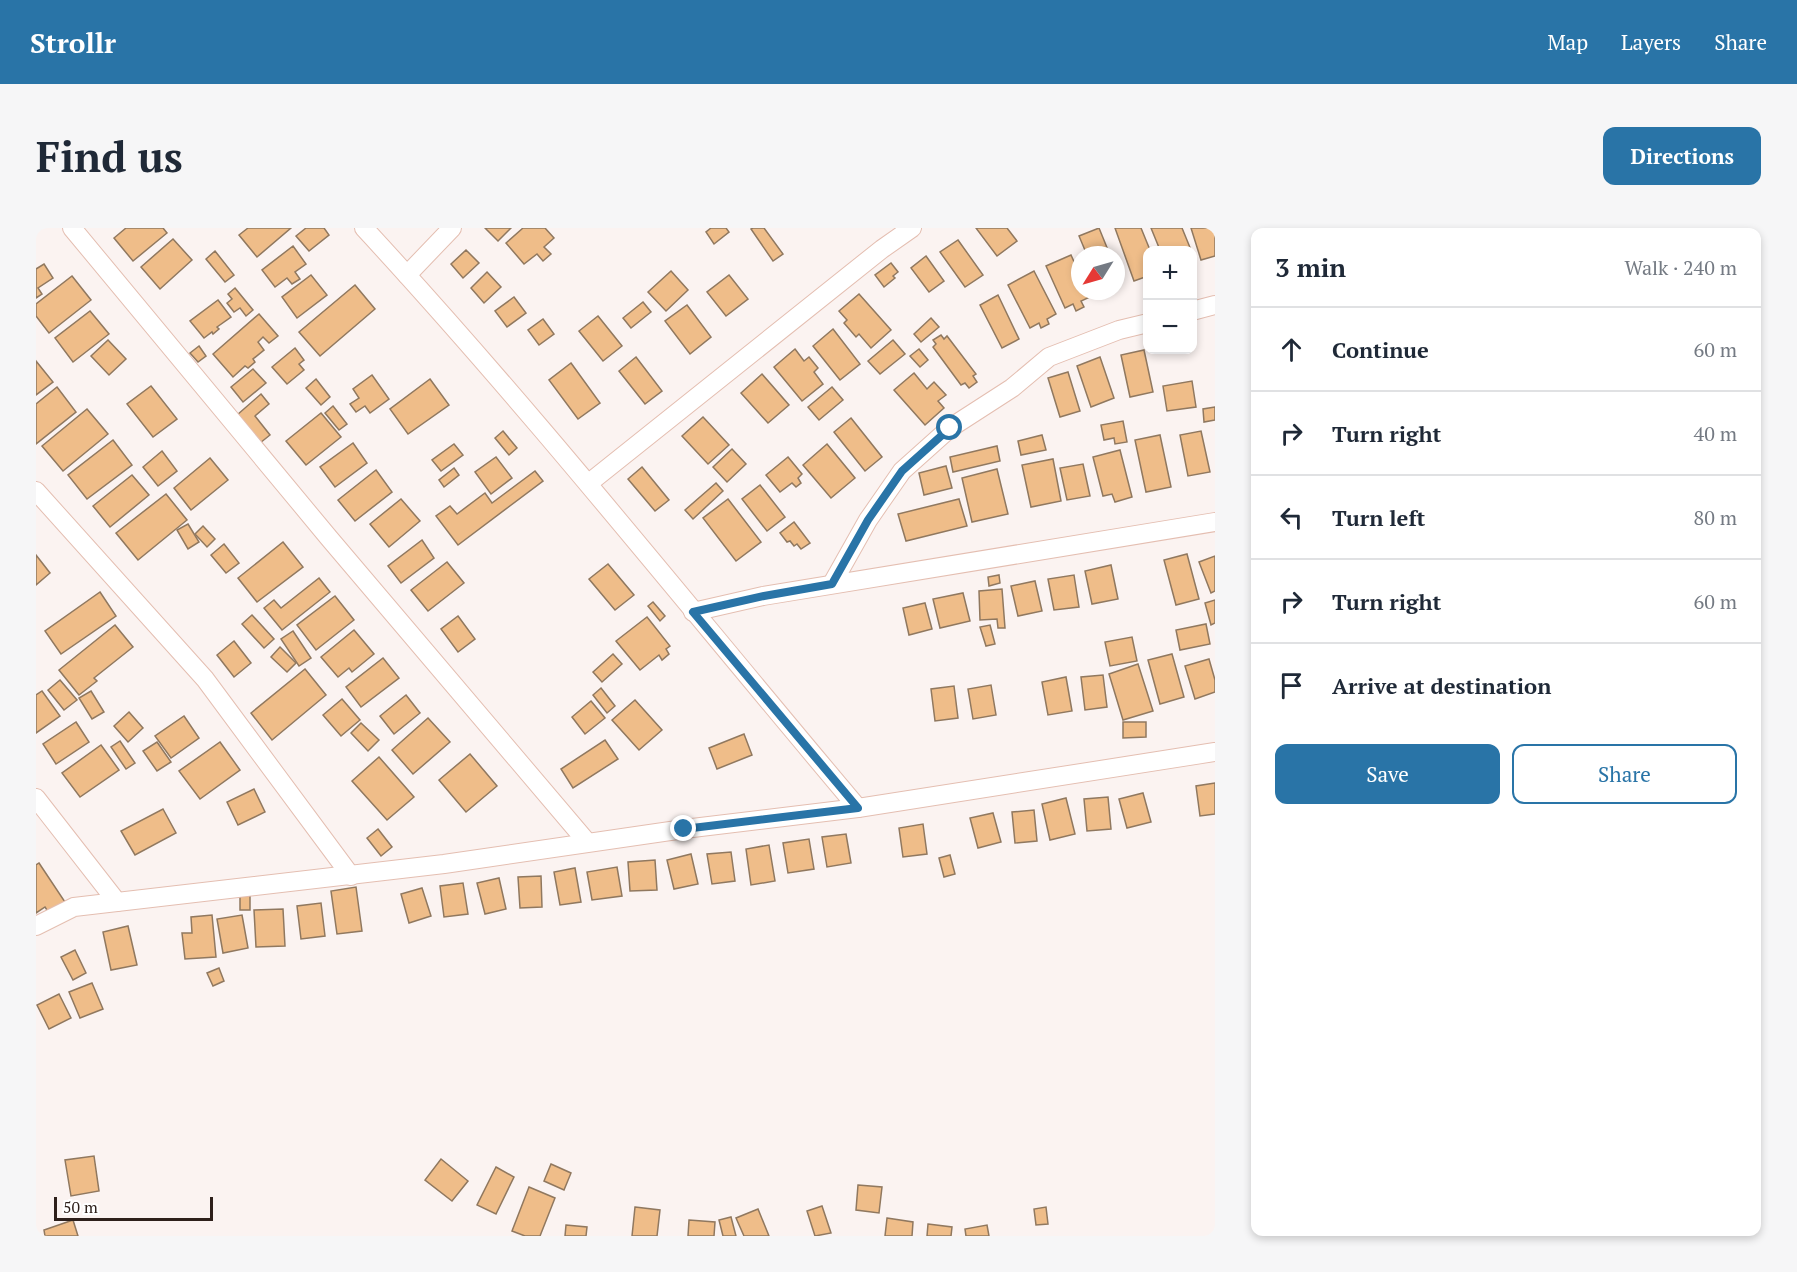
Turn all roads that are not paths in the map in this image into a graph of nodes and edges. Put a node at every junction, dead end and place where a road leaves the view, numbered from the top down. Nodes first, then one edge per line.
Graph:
1 (72, 228) edge
2 (364, 228) edge
3 (452, 228) edge
4 (912, 228) edge
5 (407, 275) junction
6 (1215, 305) edge
7 (1197, 310) edge
8 (1143, 324) edge
9 (590, 483) junction
10 (36, 491) edge
11 (1215, 522) edge
12 (832, 584) junction
13 (693, 612) junction
14 (1215, 752) edge
15 (36, 798) edge
16 (858, 808) junction
17 (587, 842) junction
18 (351, 876) junction
19 (117, 902) junction
20 (36, 926) edge

1 - 17 street
2 - 5 street
3 - 5 street
4 - 9 street
5 - 9 street
6 - 7 street
8 - 12 street
9 - 13 street
10 - 18 street
11 - 12 street
12 - 13 street
13 - 16 street
14 - 16 street
15 - 19 street
16 - 17 street
17 - 18 street
18 - 19 street
19 - 20 street

